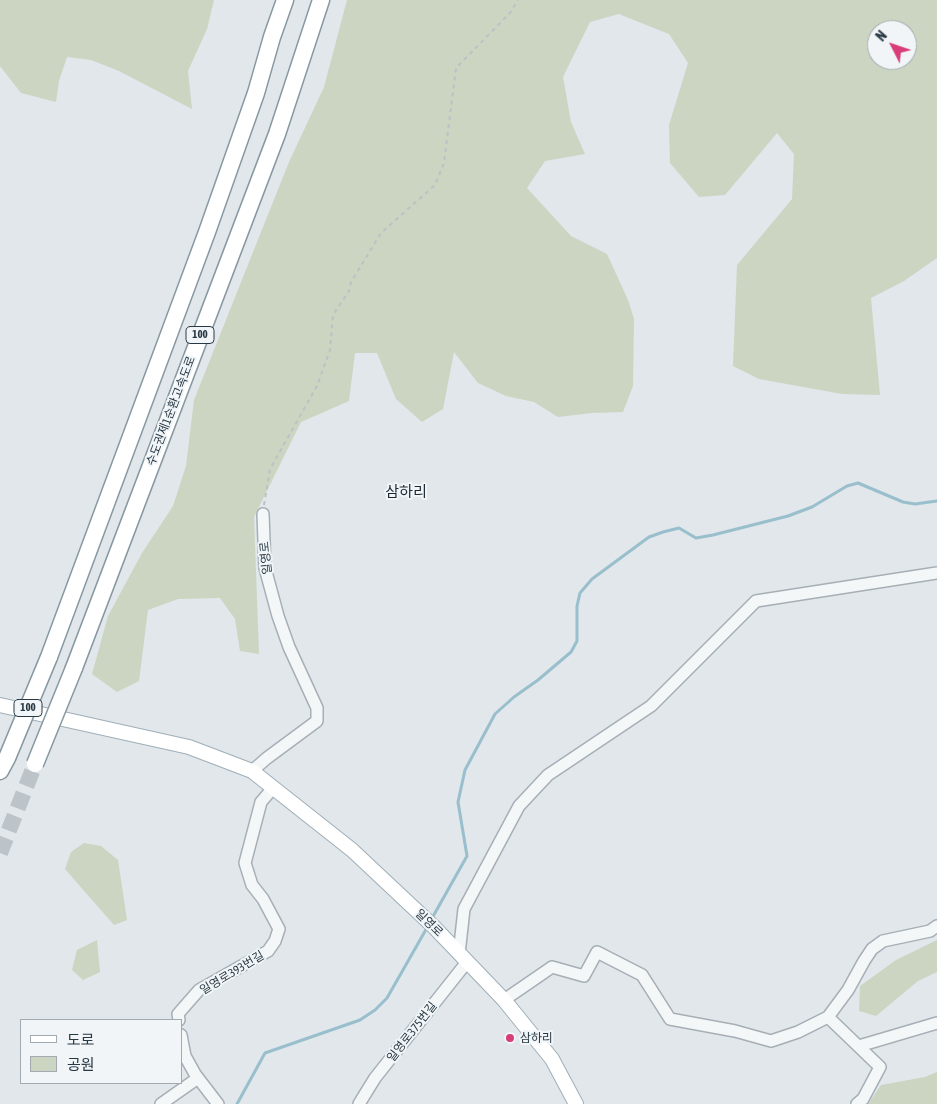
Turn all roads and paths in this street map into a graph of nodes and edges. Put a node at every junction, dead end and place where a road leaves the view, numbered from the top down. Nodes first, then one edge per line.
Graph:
1 (285, 0) edge
2 (321, 0) edge
3 (518, 0) edge
4 (262, 514) joint
5 (937, 573) edge
6 (0, 705) edge
7 (35, 764) tunnel mouth
8 (4, 765) edge
9 (252, 771) junction
10 (273, 788) junction
11 (937, 926) edge
12 (463, 958) junction
13 (504, 1000) junction
14 (828, 1016) junction
15 (179, 1019) edge
16 (937, 1023) edge
17 (182, 1041) edge
18 (858, 1046) junction
19 (198, 1078) junction
20 (161, 1104) edge
21 (218, 1104) edge
22 (359, 1104) edge
23 (576, 1104) edge
24 (857, 1104) edge

1 - 8 highway, 100, bridge
2 - 7 highway, 수도권제1순환고속도로 / 100, bridge
3 - 4 path
4 - 9 street, 일영로
5 - 12 street
6 - 9 main road, 일영로
9 - 10 main road, 일영로
10 - 12 main road, 일영로
10 - 15 street, 일영로393번길
11 - 14 street
12 - 13 main road, 일영로
12 - 22 street, 일영로375번길
13 - 14 street
13 - 23 main road, 일영로
14 - 18 street
16 - 18 street
17 - 19 street
18 - 24 street
19 - 20 street
19 - 21 street

